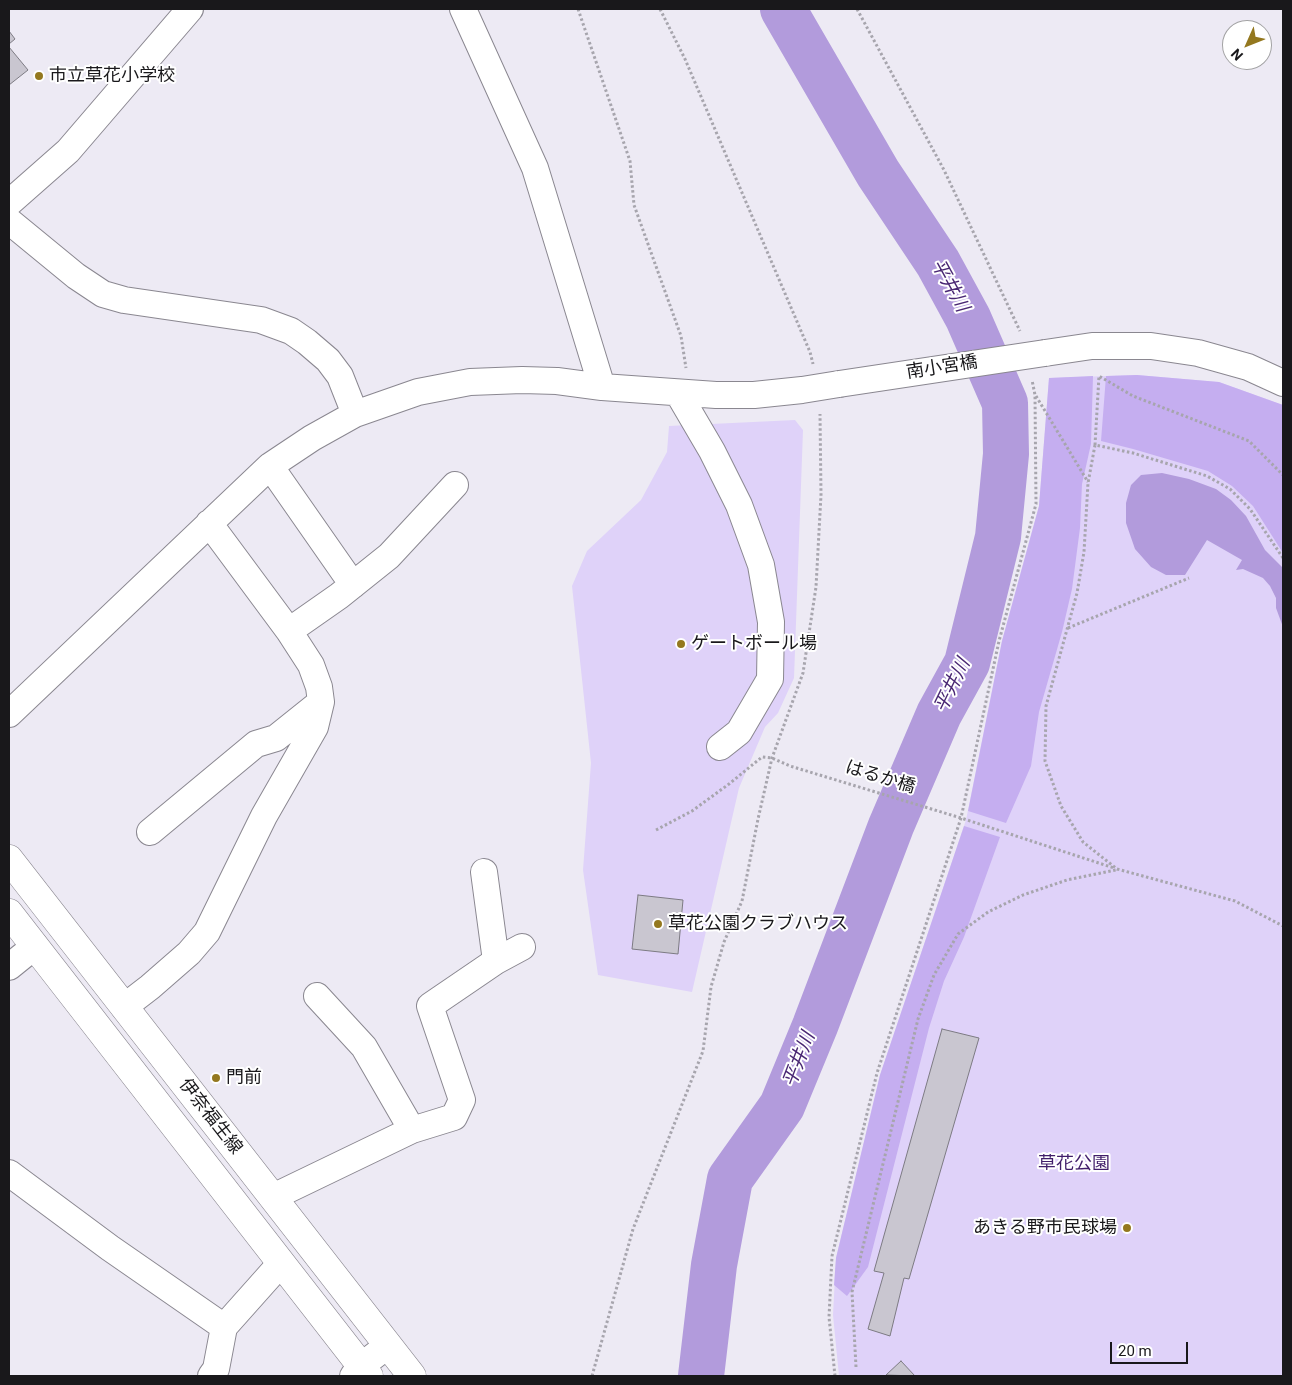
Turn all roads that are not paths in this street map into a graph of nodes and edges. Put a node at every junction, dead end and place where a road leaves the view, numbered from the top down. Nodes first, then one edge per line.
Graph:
1 (190, 9) edge
2 (463, 9) edge
3 (9, 203) edge
4 (9, 221) edge
5 (1283, 383) edge
6 (602, 387) junction
7 (678, 393) junction
8 (356, 414) junction
9 (270, 466) junction
10 (455, 485) dead end
11 (209, 523) junction
12 (353, 585) junction
13 (289, 631) junction
14 (321, 702) junction
15 (9, 714) edge
16 (720, 747) dead end
17 (150, 832) dead end
18 (9, 859) edge
19 (484, 872) dead end
20 (9, 913) edge
21 (35, 946) junction
22 (522, 947) dead end
23 (496, 961) junction
24 (9, 967) edge
25 (317, 996) dead end
26 (124, 1007) junction
27 (412, 1130) junction
28 (9, 1173) edge
29 (273, 1197) junction
30 (281, 1263) junction
31 (224, 1328) junction
32 (387, 1346) junction
33 (361, 1373) edge
34 (211, 1376) edge
35 (412, 1376) edge

1 - 3 street
2 - 6 street
4 - 8 street
5 - 7 street, 南小宮橋, bridge
6 - 7 street, 南小宮橋
6 - 8 street, 南小宮橋
7 - 16 street
8 - 9 street, 南小宮橋
9 - 11 street, 南小宮橋
9 - 12 street
10 - 12 street
11 - 13 street
11 - 15 street, 南小宮橋
12 - 13 street
13 - 14 street
14 - 17 street
14 - 26 street
18 - 26 main road, 伊奈福生線
19 - 23 street
20 - 21 main road, 伊奈福生線
21 - 24 street
21 - 30 main road, 伊奈福生線
22 - 23 street
23 - 27 street
25 - 27 street
26 - 29 main road, 伊奈福生線
27 - 29 street
28 - 31 street
29 - 32 main road, 伊奈福生線
30 - 31 street
30 - 33 main road, 伊奈福生線
31 - 34 street
32 - 33 street
32 - 35 main road, 伊奈福生線

